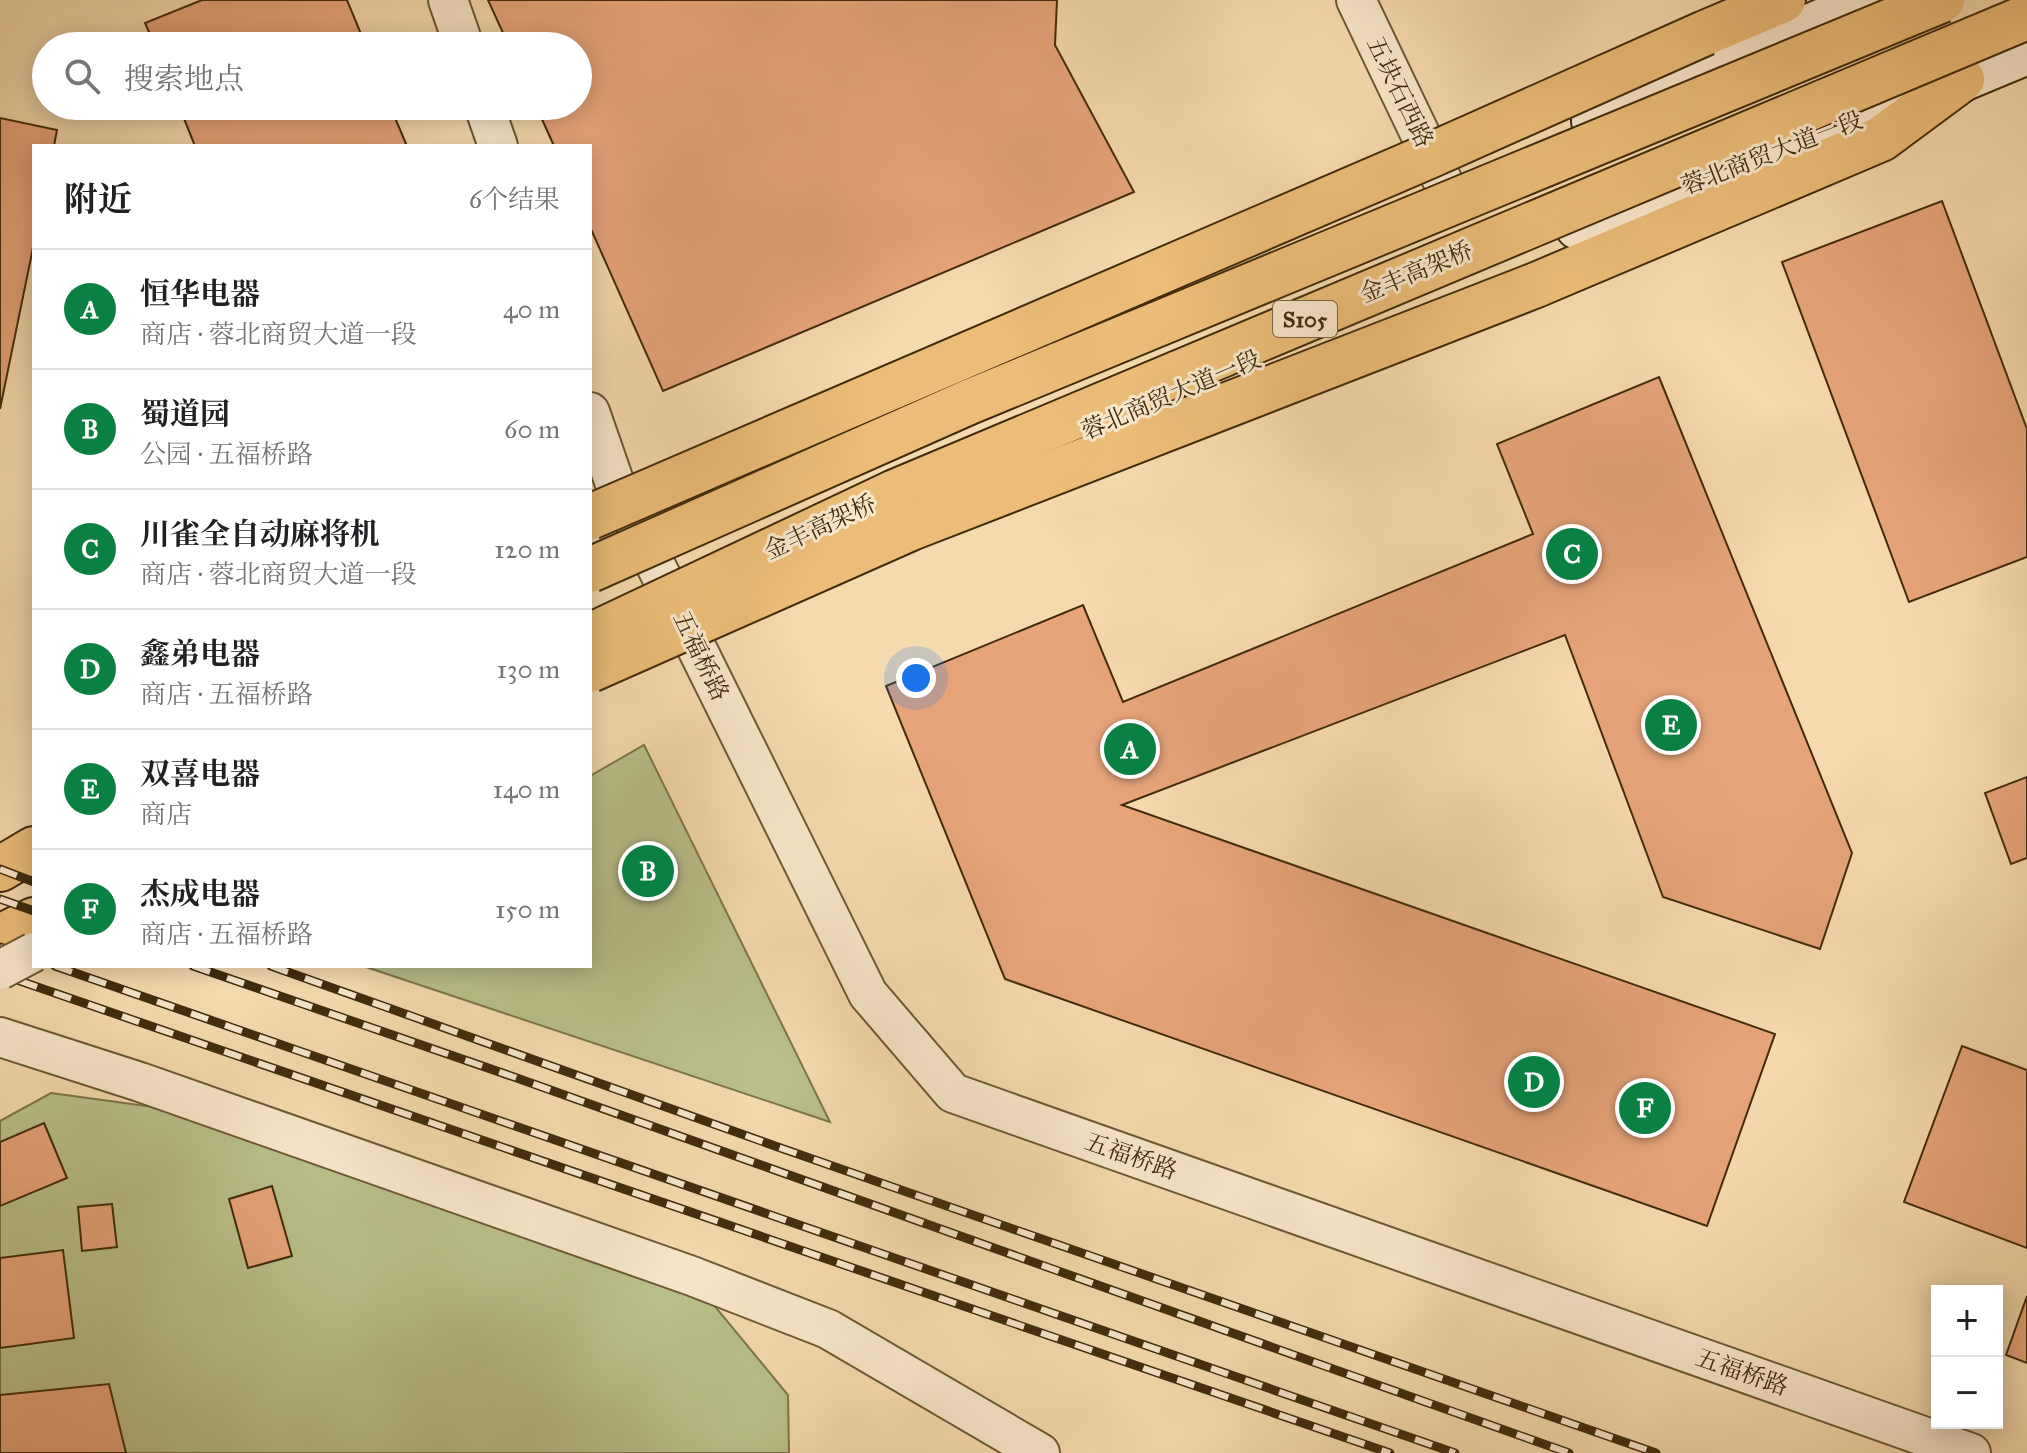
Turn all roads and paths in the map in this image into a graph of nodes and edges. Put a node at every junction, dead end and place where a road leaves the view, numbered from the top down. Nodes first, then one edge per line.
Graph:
1 (448, 0) edge
2 (1356, 0) edge
3 (1783, 0) edge
4 (1871, 0) edge
5 (1942, 0) edge
6 (2027, 17) edge
7 (459, 32) edge
8 (2027, 52) edge
9 (1962, 79) junction
10 (489, 120) edge
11 (497, 144) edge
12 (1444, 184) junction
13 (592, 418) edge
14 (592, 516) edge
15 (637, 527) junction
16 (592, 549) edge
17 (592, 569) edge
18 (674, 603) junction
19 (592, 635) edge
20 (592, 647) edge
21 (592, 669) edge
22 (32, 921) edge
23 (0, 937) edge
24 (32, 953) edge
25 (0, 970) edge
26 (0, 1037) edge
27 (1040, 1453) edge
28 (1971, 1453) edge

1 - 7 street
2 - 12 street, 五块石西路
3 - 14 highway, bridge
4 - 12 main road
5 - 17 highway, 金丰高架桥 / S105, bridge
6 - 19 highway, 金丰高架桥 / S105, bridge
8 - 9 main road, 蓉北商贸大道一段
9 - 18 main road, 蓉北商贸大道一段
9 - 21 highway, bridge
10 - 11 street
12 - 15 main road
13 - 15 street, 五福桥路
15 - 16 main road
15 - 18 street, 五福桥路
18 - 20 street, 蓉北商贸大道一段
18 - 28 street, 五福桥路
22 - 23 highway
24 - 25 street, bridge
26 - 27 street

